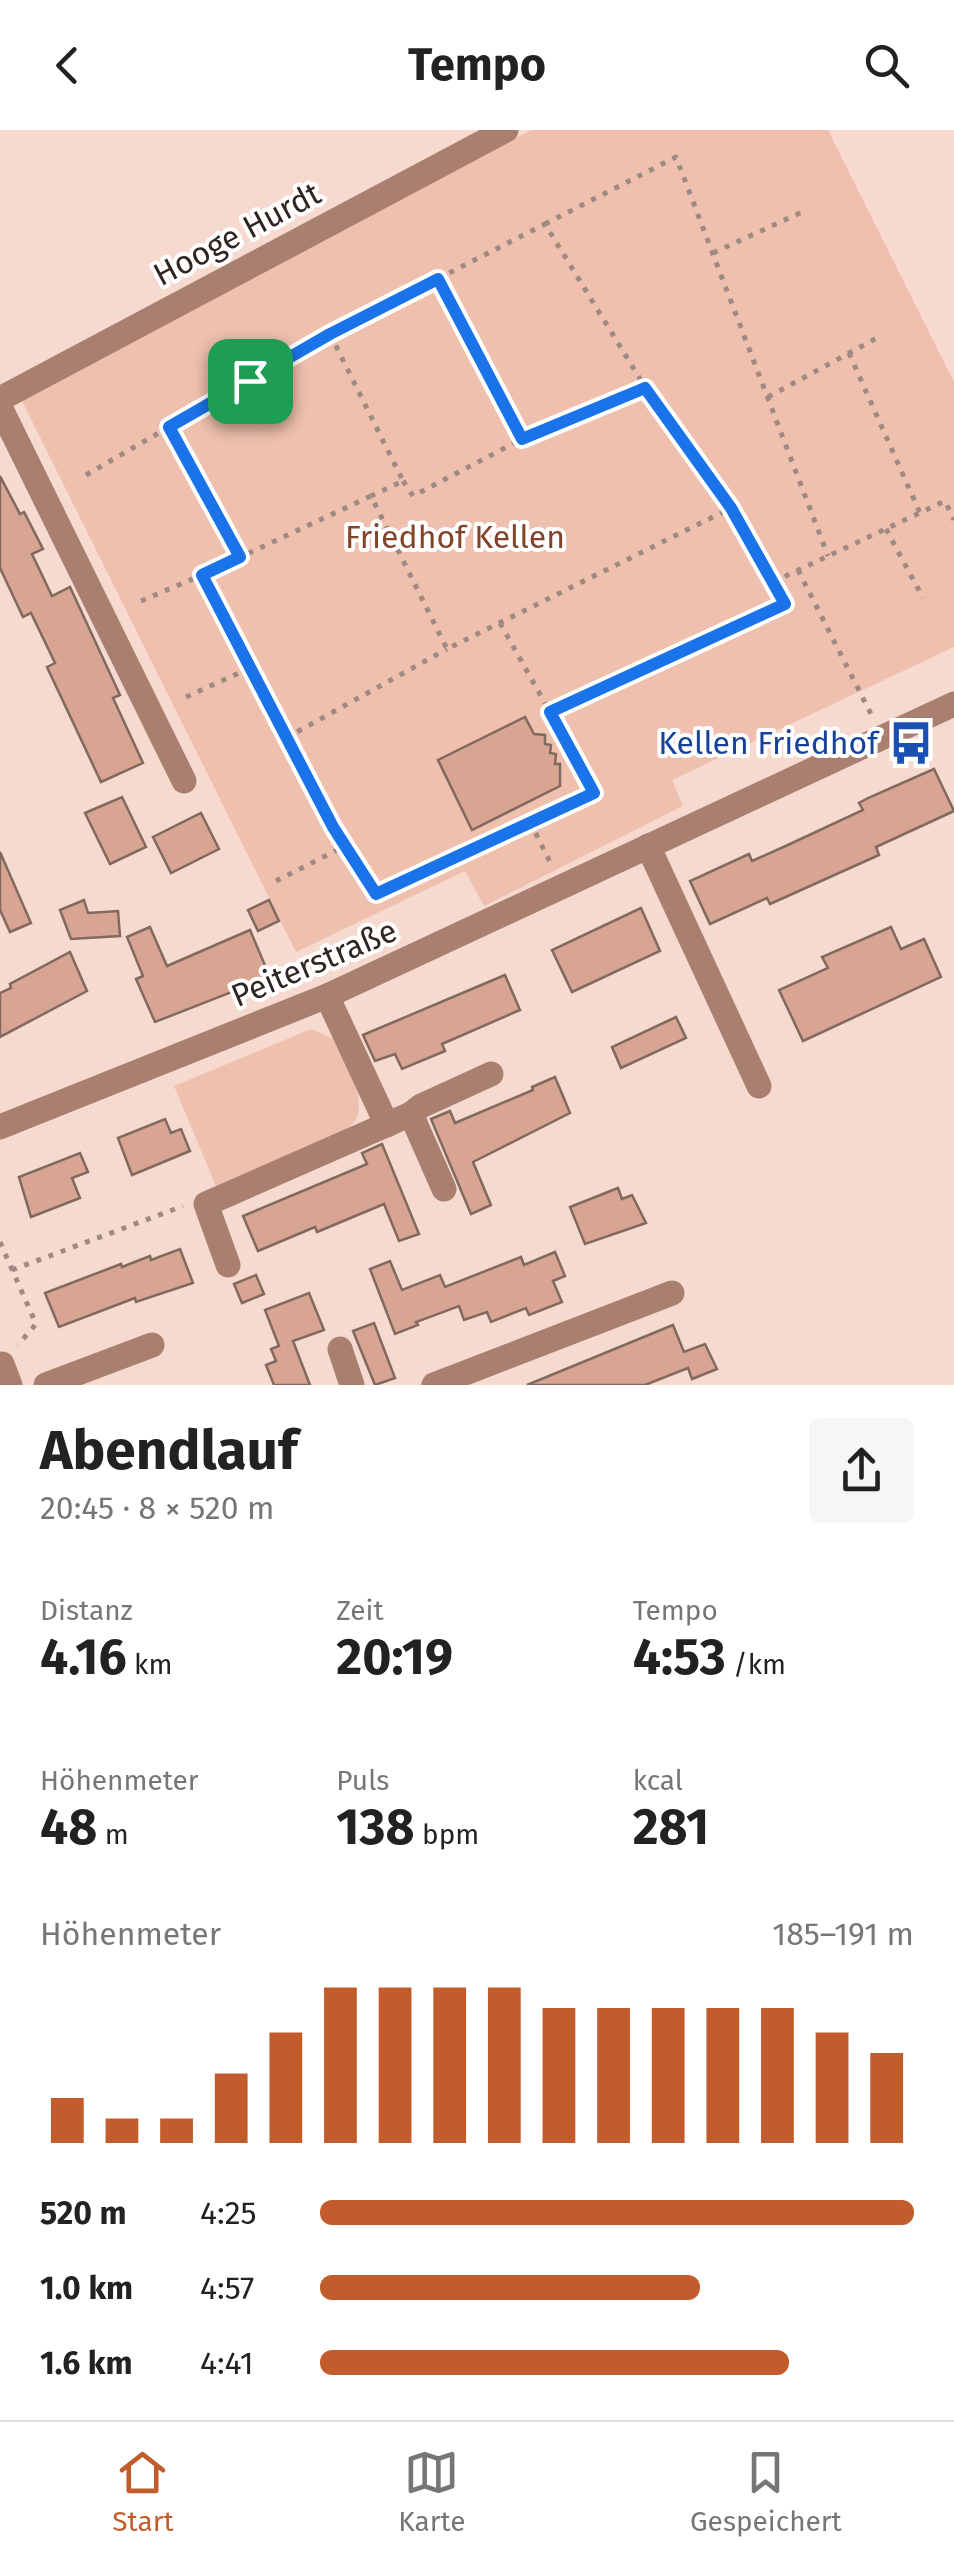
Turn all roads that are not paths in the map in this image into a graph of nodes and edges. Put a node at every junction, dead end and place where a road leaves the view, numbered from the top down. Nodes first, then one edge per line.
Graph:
1 (506, 130) edge
2 (0, 398) edge
3 (0, 407) edge
4 (954, 704) edge
5 (184, 781) dead end
6 (648, 846) junction
7 (327, 996) junction
8 (491, 1074) dead end
9 (759, 1086) dead end
10 (412, 1114) junction
11 (387, 1125) junction
12 (0, 1127) edge
13 (444, 1189) dead end
14 (228, 1265) dead end
15 (672, 1293) dead end
16 (152, 1345) dead end
17 (340, 1349) dead end
18 (46, 1385) edge
19 (352, 1385) edge
20 (434, 1385) edge

1 - 2 street, Hooge Hurdt
3 - 5 street
4 - 6 street, Peiterstraße
6 - 7 street, Peiterstraße
6 - 9 street
7 - 11 street
7 - 12 street, Peiterstraße
8 - 10 street
10 - 11 street
10 - 13 street
11 - 14 street
15 - 20 street
16 - 18 street
17 - 19 street

